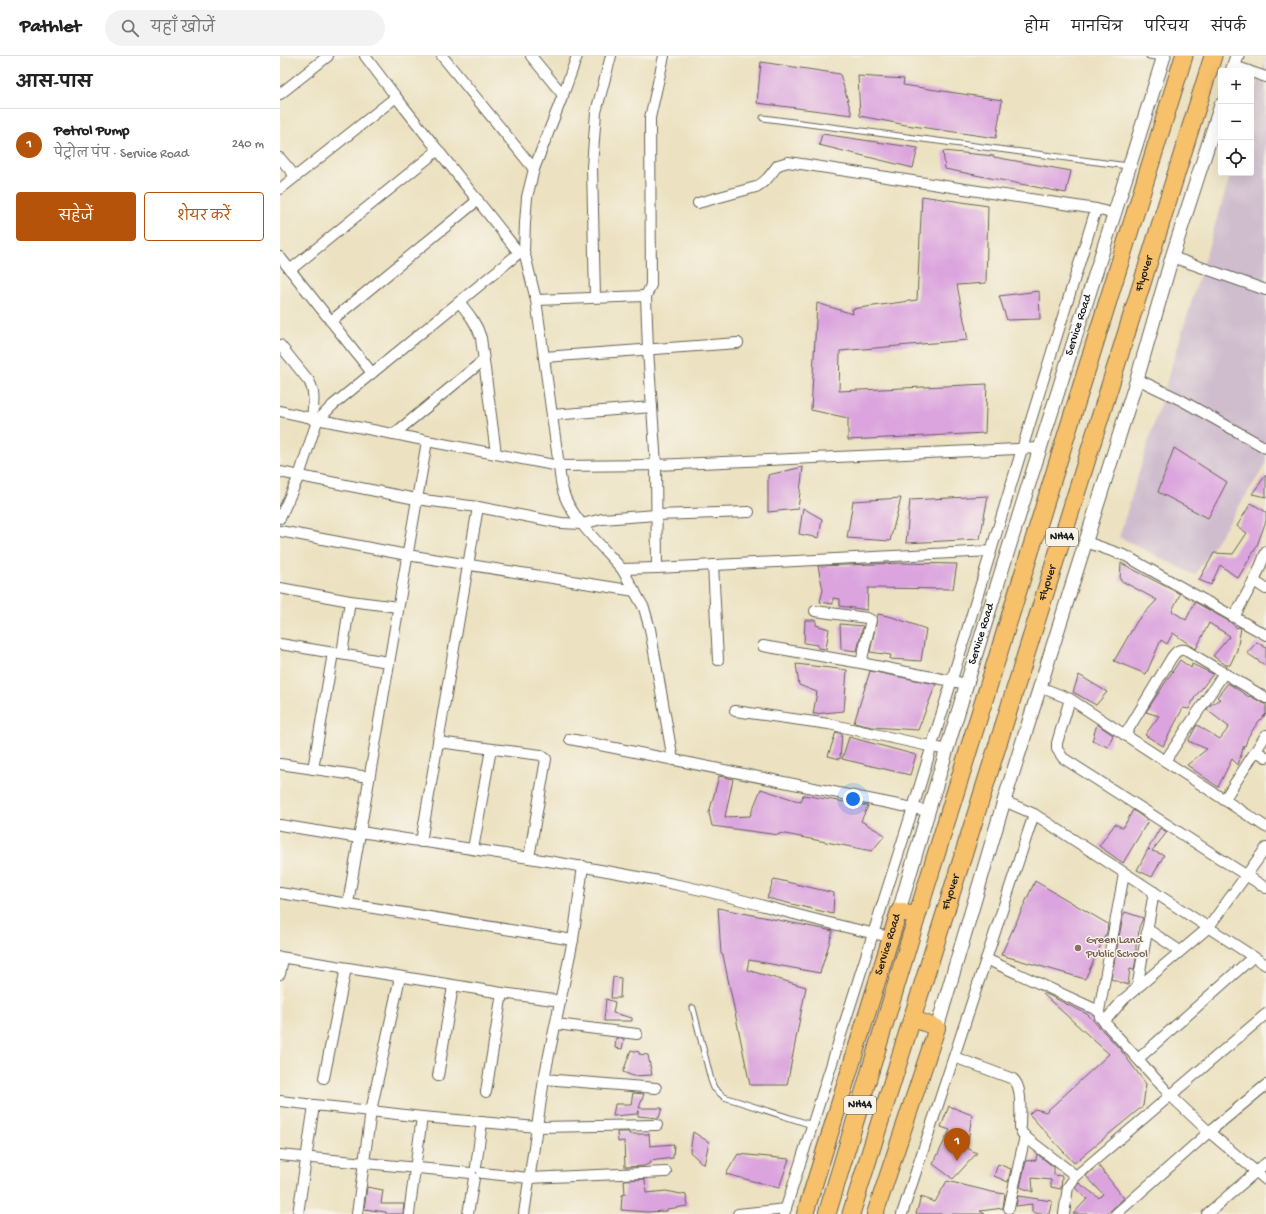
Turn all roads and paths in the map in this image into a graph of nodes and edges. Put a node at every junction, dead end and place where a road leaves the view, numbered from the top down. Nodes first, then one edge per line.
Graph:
1 (328, 56) edge
2 (365, 56) edge
3 (442, 56) edge
4 (531, 56) edge
5 (577, 56) edge
6 (611, 56) edge
7 (664, 56) edge
8 (1149, 56) edge
9 (1184, 56) edge
10 (1212, 56) edge
11 (1164, 57) edge
12 (1254, 72) edge
13 (1266, 77) edge
14 (280, 94) edge
15 (563, 95) junction
16 (396, 97) junction
17 (1218, 114) edge
18 (763, 118) dead end
19 (438, 150) junction
20 (280, 158) edge
21 (1129, 166) junction
22 (534, 169) junction
23 (295, 176) junction
24 (280, 189) edge
25 (478, 200) junction
26 (698, 203) dead end
27 (1096, 209) junction
28 (1115, 214) junction
29 (522, 252) junction
30 (280, 257) edge
31 (1172, 257) junction
32 (290, 270) junction
33 (1266, 290) edge
34 (646, 296) junction
35 (595, 297) junction
36 (536, 300) junction
37 (460, 303) junction
38 (332, 321) junction
39 (738, 342) dead end
40 (280, 345) edge
41 (648, 350) junction
42 (544, 357) junction
43 (484, 360) junction
44 (372, 373) junction
45 (1137, 379) junction
46 (652, 407) junction
47 (280, 412) edge
48 (552, 415) junction
49 (315, 420) junction
50 (394, 434) junction
51 (427, 441) junction
52 (1040, 448) junction
53 (1266, 448) edge
54 (1022, 449) junction
55 (496, 454) junction
56 (656, 465) junction
57 (559, 466) junction
58 (280, 472) edge
59 (299, 476) junction
60 (416, 499) junction
61 (478, 507) junction
62 (749, 512) dead end
63 (656, 515) junction
64 (280, 518) edge
65 (582, 524) junction
66 (280, 531) edge
67 (1086, 542) junction
68 (991, 551) junction
69 (1266, 552) edge
70 (407, 555) junction
71 (468, 564) junction
72 (713, 565) junction
73 (657, 568) junction
74 (622, 569) junction
75 (1254, 581) junction
76 (280, 588) edge
77 (1266, 589) edge
78 (635, 591) junction
79 (350, 601) junction
80 (398, 607) junction
81 (815, 611) dead end
82 (1234, 616) junction
83 (1266, 635) edge
84 (280, 644) edge
85 (763, 646) dead end
86 (337, 654) junction
87 (718, 660) dead end
88 (388, 662) junction
89 (861, 663) junction
90 (1224, 673) junction
91 (951, 681) junction
92 (967, 684) junction
93 (1040, 687) junction
94 (1266, 698) edge
95 (1070, 699) junction
96 (735, 711) dead end
97 (1125, 734) junction
98 (1266, 735) edge
99 (570, 739) dead end
100 (438, 742) junction
101 (932, 746) junction
102 (490, 749) junction
103 (947, 750) junction
104 (1256, 751) junction
105 (1266, 757) edge
106 (673, 760) junction
107 (1165, 761) junction
108 (280, 764) edge
109 (312, 769) junction
110 (369, 777) junction
111 (1224, 800) junction
112 (1004, 801) junction
113 (913, 808) junction
114 (928, 811) junction
115 (1034, 814) junction
116 (280, 825) edge
117 (1266, 827) edge
118 (360, 835) junction
119 (421, 842) junction
120 (1266, 848) edge
121 (473, 849) junction
122 (529, 858) junction
123 (583, 866) junction
124 (1124, 874) junction
125 (1246, 874) junction
126 (1266, 888) edge
127 (1154, 892) junction
128 (280, 893) edge
129 (348, 903) junction
130 (899, 911) junction
131 (917, 916) junction
132 (1208, 928) junction
133 (1147, 929) junction
134 (874, 934) junction
135 (891, 937) junction
136 (573, 940) junction
137 (1180, 951) junction
138 (282, 957) edge
139 (1253, 957) junction
140 (986, 959) junction
141 (1266, 965) edge
142 (346, 968) junction
143 (280, 974) edge
144 (400, 977) junction
145 (453, 986) junction
146 (1137, 988) junction
147 (502, 994) junction
148 (561, 1001) junction
149 (693, 1008) dead end
150 (1099, 1011) junction
151 (1266, 1014) edge
152 (912, 1018) junction
153 (1104, 1022) junction
154 (556, 1024) junction
155 (937, 1028) junction
156 (637, 1034) dead end
157 (954, 1057) junction
158 (1138, 1058) junction
159 (438, 1076) dead end
160 (324, 1078) dead end
161 (544, 1079) junction
162 (1266, 1085) edge
163 (656, 1088) dead end
164 (486, 1092) dead end
165 (1171, 1096) junction
166 (280, 1102) edge
167 (314, 1105) junction
168 (371, 1111) junction
169 (422, 1117) junction
170 (482, 1122) junction
171 (656, 1125) dead end
172 (812, 1125) junction
173 (537, 1127) junction
174 (1209, 1132) junction
175 (1025, 1136) junction
176 (280, 1155) edge
177 (306, 1158) junction
178 (364, 1163) junction
179 (1266, 1163) edge
180 (415, 1168) junction
181 (1256, 1171) junction
182 (666, 1172) dead end
183 (476, 1173) junction
184 (1076, 1176) junction
185 (529, 1178) junction
186 (1266, 1180) edge
187 (1009, 1208) dead end
188 (785, 1212) edge
189 (298, 1214) edge
190 (357, 1214) edge
191 (409, 1214) edge
192 (468, 1214) edge
193 (524, 1214) edge
194 (738, 1214) edge
195 (805, 1214) edge
196 (827, 1214) edge
197 (851, 1214) edge
198 (876, 1214) edge
199 (902, 1214) edge
200 (1064, 1214) edge
201 (1116, 1214) edge
202 (1207, 1214) edge

1 - 14 street
2 - 16 street
3 - 22 street
4 - 15 street
5 - 15 street
6 - 35 street
7 - 34 street
8 - 11 lane
9 - 131 highway, NH44
10 - 152 highway, Flyover / NH44
11 - 21 street, Service Road
12 - 13 street
15 - 22 street
16 - 19 street
16 - 23 street
17 - 31 street
18 - 21 lane
19 - 25 street
19 - 32 street
20 - 23 street
21 - 28 street, Service Road
22 - 29 street
23 - 24 street
25 - 29 street
25 - 38 street
26 - 27 street
27 - 28 street
27 - 54 street
28 - 52 street, Service Road
29 - 36 street
29 - 37 street
30 - 32 street
31 - 33 street
31 - 45 street
32 - 38 street
34 - 35 street
34 - 41 street
35 - 36 street
36 - 42 street
37 - 43 street
37 - 44 street
38 - 44 street
39 - 41 street
40 - 49 street
41 - 42 street
41 - 46 street
42 - 48 street
43 - 50 street
43 - 55 street
44 - 49 street
45 - 53 street
45 - 67 street
46 - 48 street
46 - 56 street
47 - 49 street
48 - 57 street
49 - 50 street
49 - 59 street
50 - 51 street
51 - 55 street
51 - 60 street
52 - 54 street
52 - 92 street, Service Road
54 - 56 street
54 - 68 street
55 - 57 street
56 - 57 street
56 - 63 street
57 - 65 street
58 - 59 street
59 - 60 street
59 - 64 street
60 - 61 street
60 - 70 street
61 - 65 street
61 - 71 street
62 - 63 street
63 - 65 street
63 - 73 street
65 - 74 street
66 - 70 street
67 - 82 street
67 - 93 street
68 - 72 street
68 - 91 street
69 - 75 street
70 - 71 street
70 - 80 street
71 - 78 street
71 - 100 street
72 - 73 street
72 - 87 street
73 - 74 street
74 - 78 street
75 - 77 street
75 - 82 street
76 - 79 street
78 - 106 street
79 - 80 street
79 - 86 street
80 - 88 street
81 - 89 street
82 - 83 street
84 - 86 street
85 - 89 street
86 - 88 street
86 - 109 street
88 - 110 street
89 - 91 street
90 - 94 street
90 - 97 street
90 - 107 street
91 - 92 street
91 - 101 street
92 - 103 street, Service Road
93 - 95 street
93 - 112 street
95 - 97 street
95 - 125 street
96 - 101 street
97 - 107 street
98 - 104 street
99 - 106 street
100 - 102 street
100 - 119 street
101 - 103 street
101 - 113 street
102 - 121 street
102 - 122 street
103 - 114 street, Service Road
104 - 105 street
104 - 111 street
106 - 113 street
107 - 111 street
108 - 109 street
109 - 110 street
110 - 118 street
111 - 117 street
112 - 115 street
112 - 155 street
113 - 114 street
113 - 134 street
114 - 130 street, Service Road
115 - 124 street
115 - 140 street
116 - 118 street
118 - 119 street
118 - 129 street
119 - 121 street
120 - 125 street
121 - 122 street
122 - 123 street
123 - 134 street
123 - 136 street
124 - 127 street
124 - 150 street
125 - 126 street
125 - 132 street
127 - 132 street
127 - 133 street
128 - 129 street
129 - 136 street
130 - 131 main road
130 - 135 main road, Service Road
131 - 196 highway, NH44
132 - 137 street
132 - 139 street
133 - 137 street
133 - 146 street
134 - 135 street
134 - 172 street
135 - 195 main road, Service Road
136 - 148 street
137 - 146 street
138 - 142 street
138 - 143 street
139 - 141 street
139 - 158 street
140 - 150 street
140 - 157 street
142 - 144 street
142 - 160 street
144 - 145 street
144 - 168 street
145 - 147 street
145 - 159 street
146 - 153 street
147 - 148 street
147 - 164 street
148 - 154 street
149 - 172 lane
150 - 153 street
151 - 165 street
152 - 155 main road
152 - 197 highway, NH44
153 - 158 street
154 - 156 street
154 - 161 street
155 - 198 main road
157 - 175 street
157 - 199 street
158 - 165 street
161 - 163 street
161 - 173 street
162 - 174 street
165 - 174 street
165 - 184 street
166 - 167 street
167 - 168 street
167 - 177 street
168 - 169 street
168 - 178 street
169 - 170 street
169 - 180 street
170 - 173 street
170 - 183 street
171 - 173 street
172 - 188 street
173 - 185 street
174 - 181 street
174 - 201 street
175 - 184 street
175 - 187 street
176 - 177 street
177 - 178 street
177 - 189 street
178 - 180 street
178 - 190 street
179 - 181 street
180 - 183 street
180 - 191 street
181 - 186 street
181 - 202 street
182 - 185 street
183 - 185 street
183 - 192 street
184 - 200 street
185 - 193 street
188 - 194 street

